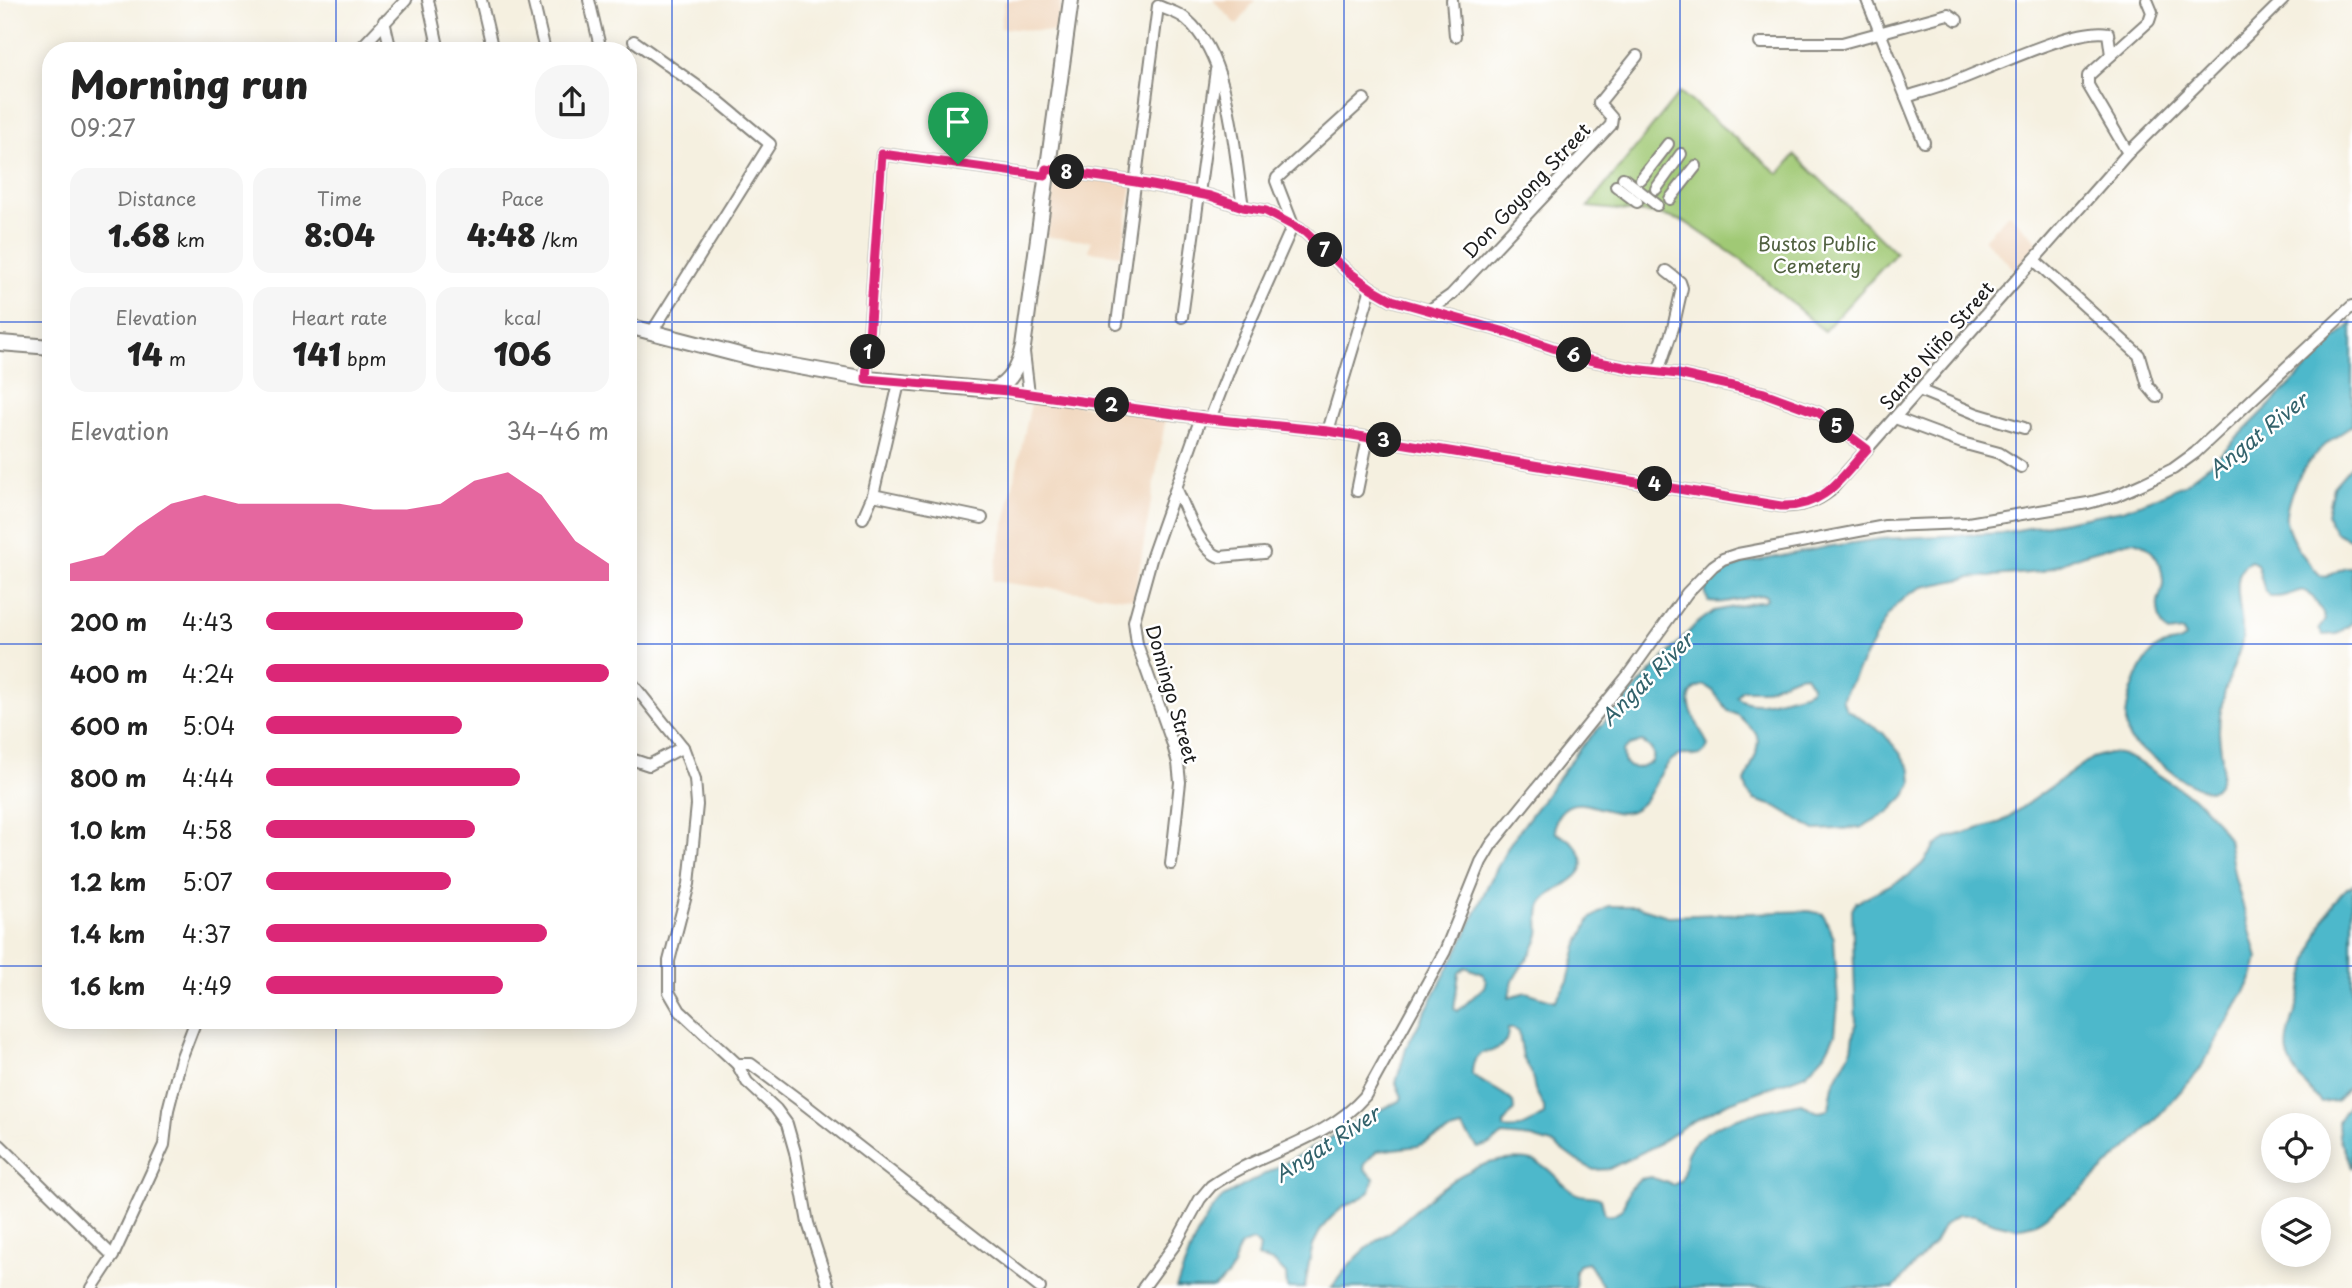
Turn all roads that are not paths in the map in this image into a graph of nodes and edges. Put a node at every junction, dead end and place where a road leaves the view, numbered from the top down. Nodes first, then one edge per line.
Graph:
1 (406, 0) edge
2 (428, 0) edge
3 (481, 0) edge
4 (533, 0) edge
5 (589, 0) edge
6 (1071, 0) edge
7 (1452, 0) edge
8 (1867, 0) edge
9 (2147, 0) edge
10 (2283, 0) edge
11 (1957, 20) dead end
12 (384, 21) junction
13 (1878, 31) junction
14 (1455, 36) dead end
15 (366, 42) edge
16 (389, 42) edge
17 (437, 42) edge
18 (491, 42) edge
19 (543, 42) edge
20 (599, 42) edge
21 (637, 43) edge
22 (1759, 43) dead end
23 (2111, 55) junction
24 (1637, 56) dead end
25 (1216, 64) junction
26 (1906, 97) junction
27 (1364, 99) dead end
28 (1924, 142) dead end
29 (1668, 144) dead end
30 (2128, 153) junction
31 (1681, 154) dead end
32 (1696, 166) dead end
33 (1046, 172) junction
34 (1641, 179) dead end
35 (1136, 182) junction
36 (1656, 189) dead end
37 (1200, 194) junction
38 (1670, 199) dead end
39 (1637, 202) dead end
40 (1657, 205) dead end
41 (1243, 207) junction
42 (1293, 225) junction
43 (2034, 260) junction
44 (1666, 271) dead end
45 (1371, 288) junction
46 (2352, 306) edge
47 (1431, 309) junction
48 (1182, 317) dead end
49 (1117, 324) dead end
50 (637, 328) edge
51 (652, 332) junction
52 (0, 343) edge
53 (42, 346) edge
54 (1023, 347) junction
55 (1658, 372) junction
56 (866, 379) junction
57 (899, 383) junction
58 (994, 390) junction
59 (1919, 390) junction
60 (1029, 394) junction
61 (2157, 397) dead end
62 (1205, 418) junction
63 (1895, 418) junction
64 (2024, 428) dead end
65 (1328, 431) junction
66 (1368, 437) junction
67 (1867, 449) junction
68 (2021, 467) dead end
69 (1177, 491) junction
70 (1357, 491) dead end
71 (873, 495) junction
72 (863, 518) dead end
73 (982, 518) dead end
74 (1264, 553) dead end
75 (637, 689) edge
76 (683, 747) junction
77 (637, 761) edge
78 (1171, 864) dead end
79 (193, 1029) edge
80 (737, 1064) junction
81 (0, 1145) edge
82 (113, 1256) junction
83 (92, 1288) edge
84 (829, 1288) edge
85 (1040, 1288) edge
86 (1143, 1288) edge

1 - 12 street
2 - 17 street
3 - 18 street
4 - 19 street
5 - 20 street
6 - 33 main road
7 - 14 street
8 - 13 street
9 - 23 street
10 - 30 street, Santo Niño Street
11 - 13 street
12 - 15 street
12 - 16 street
13 - 22 street
13 - 26 street
21 - 51 street
23 - 26 street
23 - 30 street
24 - 47 street, Don Goyong Street
25 - 35 street
25 - 37 street
25 - 41 street
26 - 28 street
27 - 42 street
29 - 34 street
30 - 43 street, Santo Niño Street
31 - 36 street
32 - 38 street
33 - 35 street
33 - 54 main road
33 - 56 street
35 - 37 street
35 - 49 street
37 - 41 street
37 - 48 street
39 - 40 street
41 - 42 street
42 - 45 street
42 - 62 street, Domingo Street
43 - 59 street, Santo Niño Street
43 - 61 street
44 - 55 street
45 - 47 street
45 - 65 street
46 - 86 street
47 - 55 street
50 - 51 main road
51 - 56 main road
52 - 53 main road
54 - 58 main road
54 - 60 street
55 - 67 street
56 - 57 main road
57 - 58 main road
57 - 71 street
58 - 60 street, Santo Niño Street
59 - 63 street, Santo Niño Street
59 - 64 street
60 - 62 street, Santo Niño Street
62 - 65 street, Santo Niño Street
62 - 69 street, Domingo Street
63 - 67 street, Santo Niño Street
63 - 68 street
65 - 66 street, Santo Niño Street
66 - 67 street, Santo Niño Street
66 - 70 street
69 - 74 street
69 - 78 street, Domingo Street
71 - 72 street
71 - 73 street
75 - 76 street
76 - 77 street
76 - 80 street
79 - 82 street
80 - 84 street
80 - 85 street
81 - 82 street
82 - 83 street

